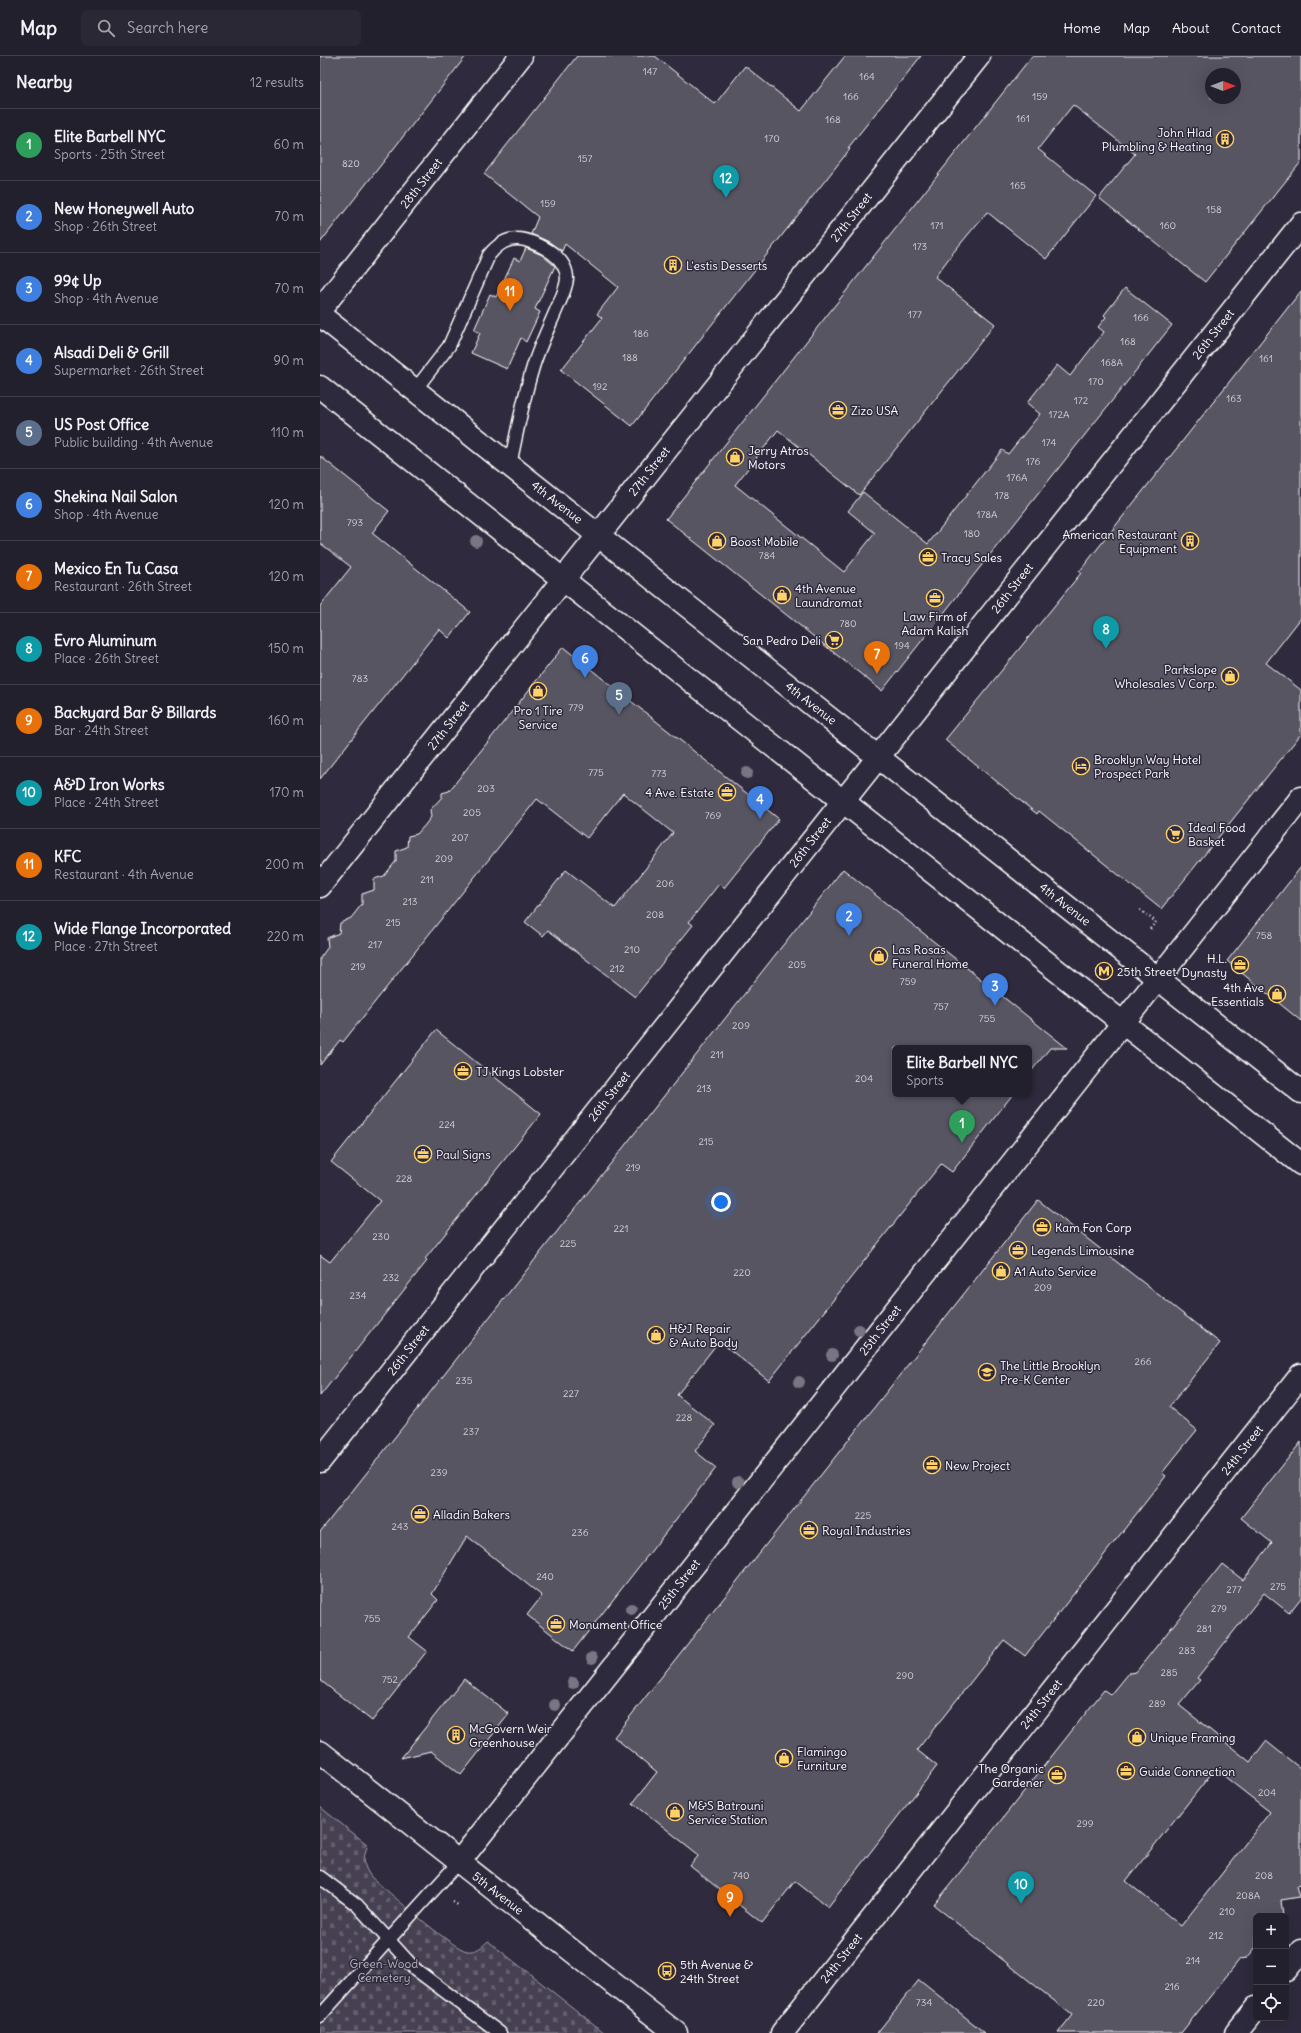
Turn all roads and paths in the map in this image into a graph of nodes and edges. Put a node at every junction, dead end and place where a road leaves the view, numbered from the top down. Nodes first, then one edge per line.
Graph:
1 (521, 56) edge
2 (979, 56) edge
3 (1301, 224) edge
4 (320, 310) edge
5 (320, 315) edge
6 (320, 387) edge
7 (415, 390) junction
8 (510, 465) junction
9 (599, 535) junction
10 (563, 580) junction
11 (878, 757) junction
12 (1301, 798) edge
13 (843, 801) junction
14 (320, 886) edge
15 (1140, 910) dead end
16 (1150, 929) dead end
17 (1158, 978) junction
18 (1123, 1023) junction
19 (1301, 1092) edge
20 (1301, 1164) edge
21 (1301, 1375) edge
22 (320, 1461) edge
23 (320, 1752) edge
24 (459, 1862) junction
25 (320, 1877) edge
26 (389, 1939) junction
27 (1301, 1951) edge
28 (1289, 1966) edge
29 (1253, 2012) edge
30 (320, 2016) edge
31 (500, 2033) edge
32 (676, 2033) edge
33 (782, 2033) edge
34 (1236, 2033) edge

1 - 4 street, 28th Street
2 - 9 street, 27th Street
3 - 11 street, 26th Street
5 - 7 street, 4th Avenue
6 - 10 street
7 - 8 street, 4th Avenue
7 - 8 lane
8 - 9 street, 4th Avenue
9 - 10 street, 27th Street
9 - 11 street, 4th Avenue
10 - 13 street
10 - 14 street, 27th Street
11 - 13 street, 26th Street
11 - 17 street, 4th Avenue
12 - 17 street, 25th Street
13 - 18 street
13 - 22 street, 26th Street
15 - 16 path
17 - 18 street, 25th Street
17 - 19 street, 4th Avenue
18 - 20 street
18 - 24 street, 25th Street
21 - 33 street, 24th Street
23 - 24 street, 5th Avenue
24 - 26 lane
24 - 32 street, 5th Avenue
25 - 26 lane
26 - 30 lane
26 - 31 lane
27 - 28 street
29 - 34 street

